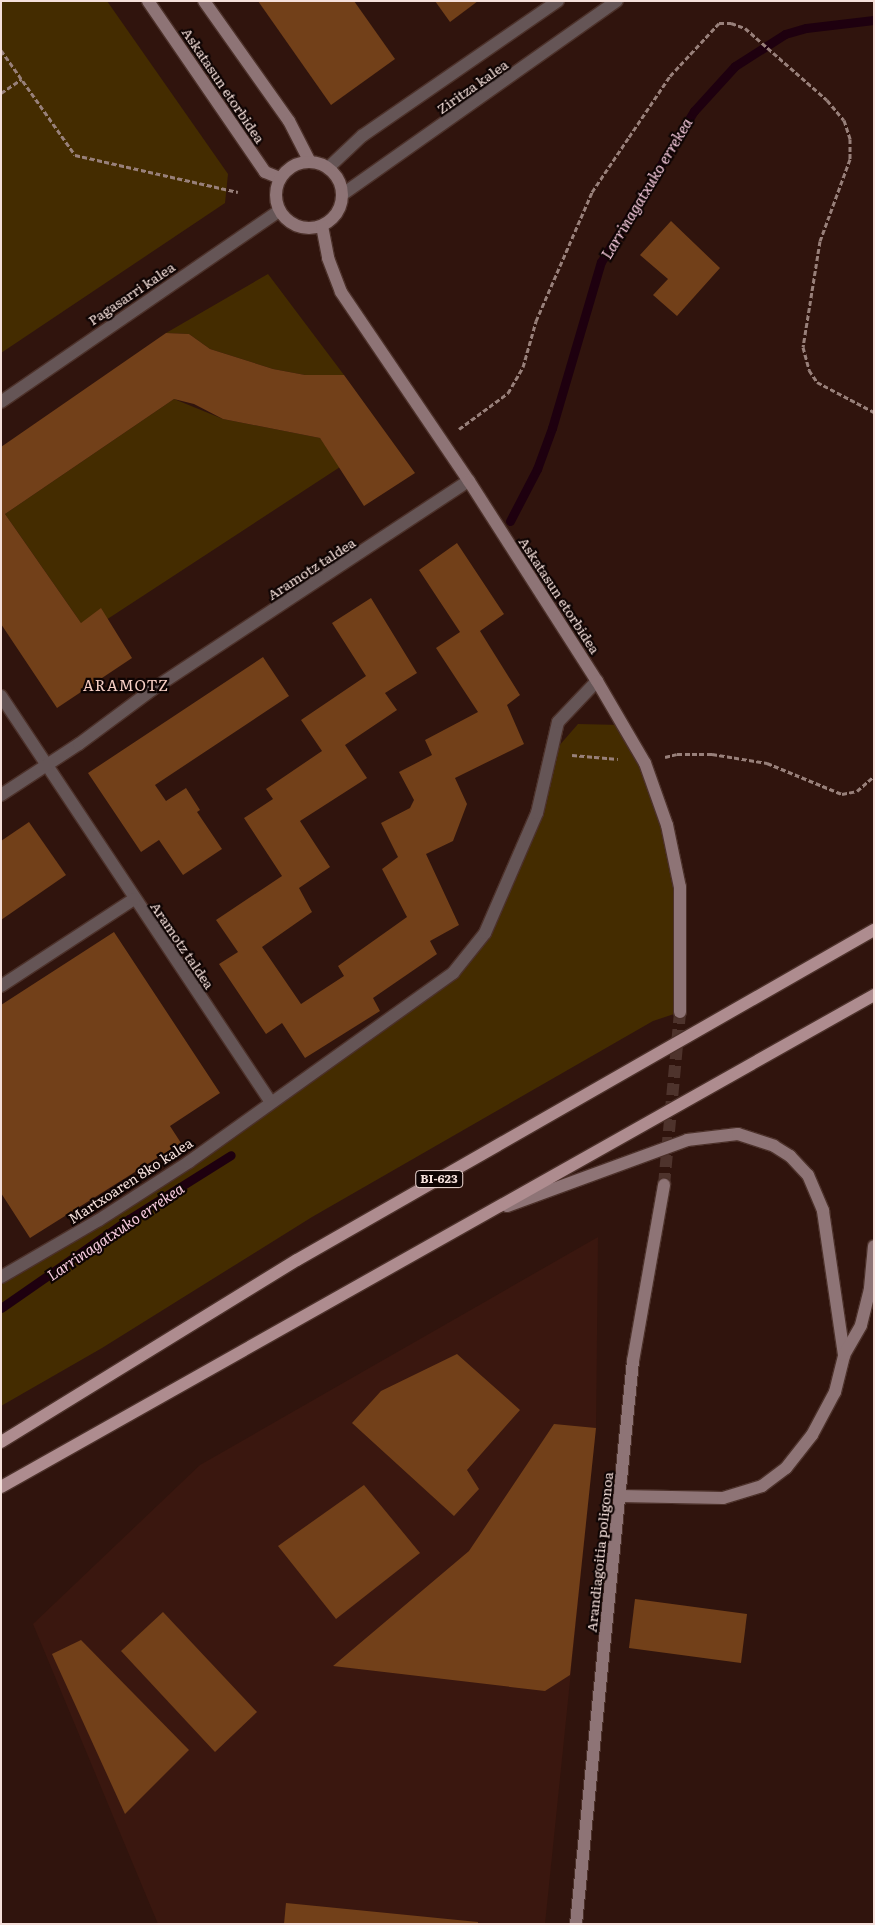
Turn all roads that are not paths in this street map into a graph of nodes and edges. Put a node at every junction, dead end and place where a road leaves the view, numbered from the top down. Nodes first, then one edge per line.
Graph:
1 (148, 1) edge
2 (204, 1) edge
3 (558, 1) edge
4 (617, 1) edge
5 (310, 162) junction
6 (328, 168) junction
7 (280, 178) junction
8 (342, 194) junction
9 (280, 211) junction
10 (322, 226) junction
11 (1, 402) edge
12 (469, 481) junction
13 (597, 681) junction
14 (1, 696) edge
15 (46, 766) junction
16 (1, 796) edge
17 (134, 899) junction
18 (874, 930) edge
19 (1, 986) edge
20 (874, 995) edge
21 (680, 1012) tunnel mouth
22 (271, 1102) junction
23 (664, 1185) tunnel mouth
24 (486, 1213) junction
25 (874, 1246) edge
26 (1, 1277) edge
27 (844, 1355) junction
28 (5, 1440) edge
29 (1, 1487) edge
30 (620, 1496) junction
31 (576, 1924) edge

1 - 7 street, Askatasun etorbidea
2 - 5 street
3 - 6 street, Ziritza kalea
4 - 8 street, Ziritza kalea
5 - 6 street
5 - 7 street
6 - 8 street
7 - 9 street
8 - 10 street
9 - 10 street
9 - 11 street, Pagasarri kalea
10 - 12 street, Askatasun etorbidea
12 - 13 street, Askatasun etorbidea
12 - 15 street, Aramotz taldea
13 - 21 street, Askatasun etorbidea
13 - 22 street
14 - 15 street
15 - 16 street
15 - 17 street, Aramotz taldea
17 - 19 street
17 - 22 street, Aramotz taldea
18 - 28 main road, BI-623
20 - 24 main road
22 - 26 street, Martxoaren 8ko kalea
23 - 30 street, Arandiagoitia poligonoa
24 - 27 street
24 - 29 main road
25 - 27 street
27 - 30 street
30 - 31 street, Arandiagoitia poligonoa

